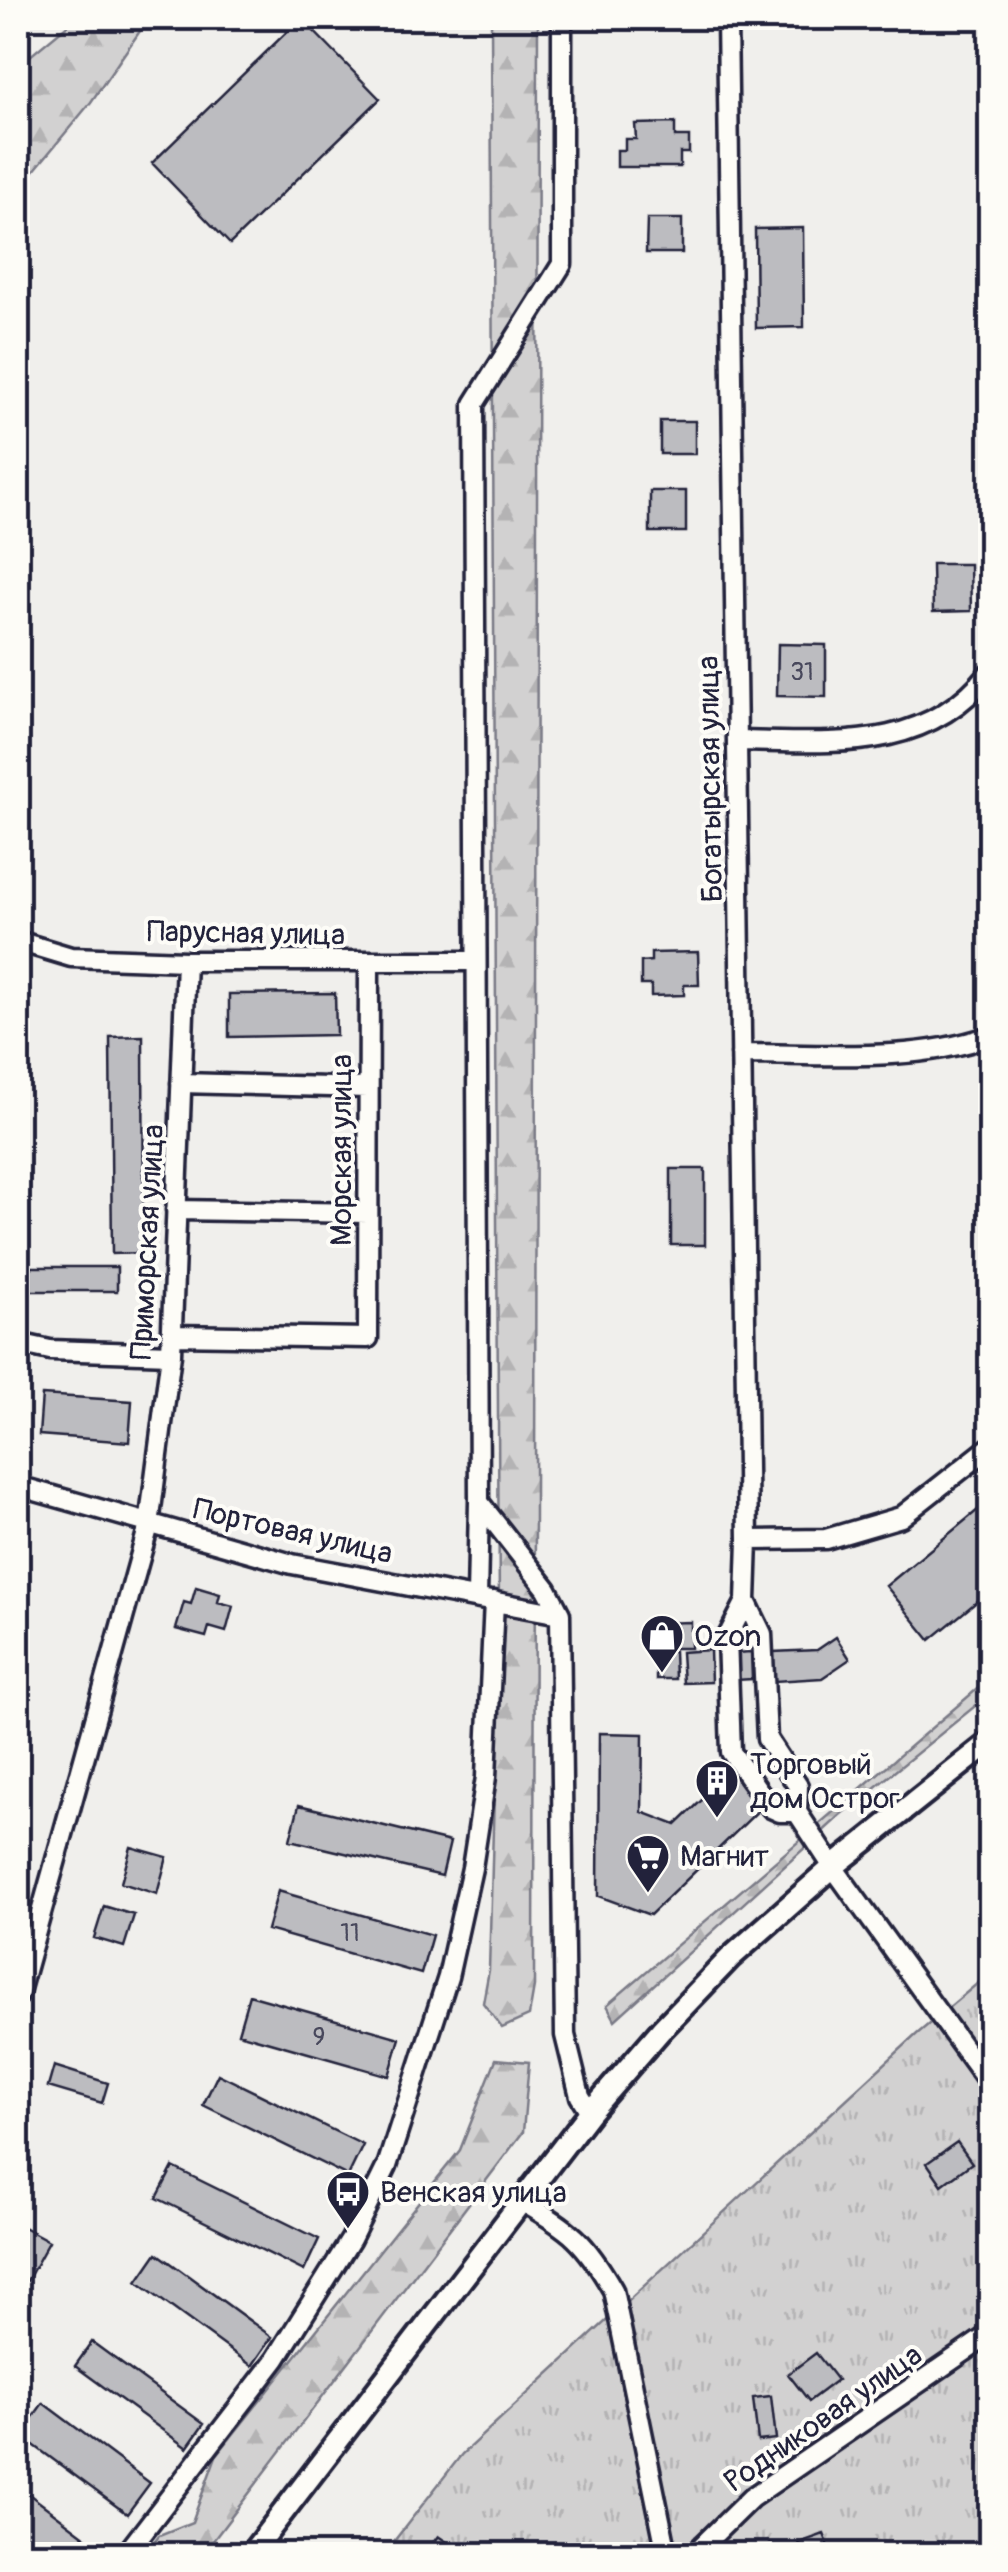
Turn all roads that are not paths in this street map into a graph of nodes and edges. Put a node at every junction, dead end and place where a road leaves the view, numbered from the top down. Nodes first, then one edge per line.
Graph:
1 (562, 18) edge
2 (727, 18) edge
3 (990, 672) edge
4 (737, 741) junction
5 (18, 941) edge
6 (186, 961) junction
7 (476, 961) junction
8 (369, 962) junction
9 (990, 1036) edge
10 (742, 1054) junction
11 (181, 1084) junction
12 (368, 1088) junction
13 (176, 1210) junction
14 (368, 1212) junction
15 (18, 1343) edge
16 (171, 1344) junction
17 (990, 1447) edge
18 (18, 1486) edge
19 (479, 1502) junction
20 (148, 1525) junction
21 (748, 1540) junction
22 (485, 1600) junction
23 (746, 1602) junction
24 (560, 1614) junction
25 (990, 1742) edge
26 (797, 1812) junction
27 (833, 1867) junction
28 (18, 1996) edge
29 (990, 2085) edge
30 (590, 2112) junction
31 (522, 2202) junction
32 (990, 2334) edge
33 (126, 2554) edge
34 (251, 2554) edge
35 (667, 2554) edge
36 (694, 2554) edge

1 - 7 street
2 - 4 street, Богатырская улица
3 - 4 street
4 - 10 street, Богатырская улица
5 - 6 street, Парусная улица
6 - 8 street, Парусная улица
6 - 11 street, Приморская улица
7 - 8 street, Парусная улица
7 - 19 street
8 - 12 street, Морская улица
9 - 10 street
10 - 21 street, Богатырская улица
11 - 12 street
11 - 13 street, Приморская улица
12 - 14 street, Морская улица
13 - 14 street
13 - 16 street, Приморская улица
14 - 16 street, Морская улица
15 - 16 street
16 - 20 street, Приморская улица
17 - 21 street
18 - 20 street, Портовая улица
19 - 22 street
19 - 24 street
20 - 22 street, Портовая улица
20 - 28 street, Приморская улица
21 - 23 street, Богатырская улица
22 - 24 street, Портовая улица
22 - 33 street
23 - 26 street
23 - 26 street
24 - 30 street
25 - 27 street
26 - 27 street
27 - 29 street
27 - 30 street
30 - 31 street
31 - 34 street
31 - 35 street
32 - 36 street, Родниковая улица

